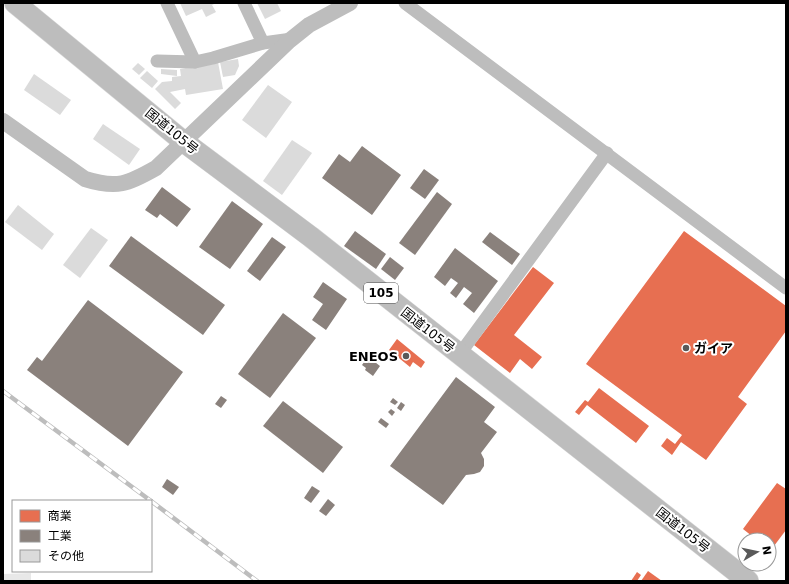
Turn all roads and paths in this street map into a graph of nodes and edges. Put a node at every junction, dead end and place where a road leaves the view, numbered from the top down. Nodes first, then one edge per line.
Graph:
1 (15, 3) edge
2 (166, 3) edge
3 (244, 3) edge
4 (350, 3) edge
5 (405, 3) edge
6 (292, 39) junction
7 (263, 43) junction
8 (157, 61) dead end
9 (195, 62) junction
10 (3, 121) edge
11 (184, 142) junction
12 (607, 153) junction
13 (786, 288) edge
14 (459, 355) junction
15 (748, 581) edge

1 - 11 highway, 国道105号 / 105
2 - 9 street
3 - 7 street
4 - 6 street
5 - 12 street
6 - 7 street
6 - 11 street
7 - 9 street
8 - 9 street
10 - 11 street
11 - 14 highway, 国道105号 / 105
12 - 13 street
12 - 14 street
14 - 15 highway, 国道105号 / 105

